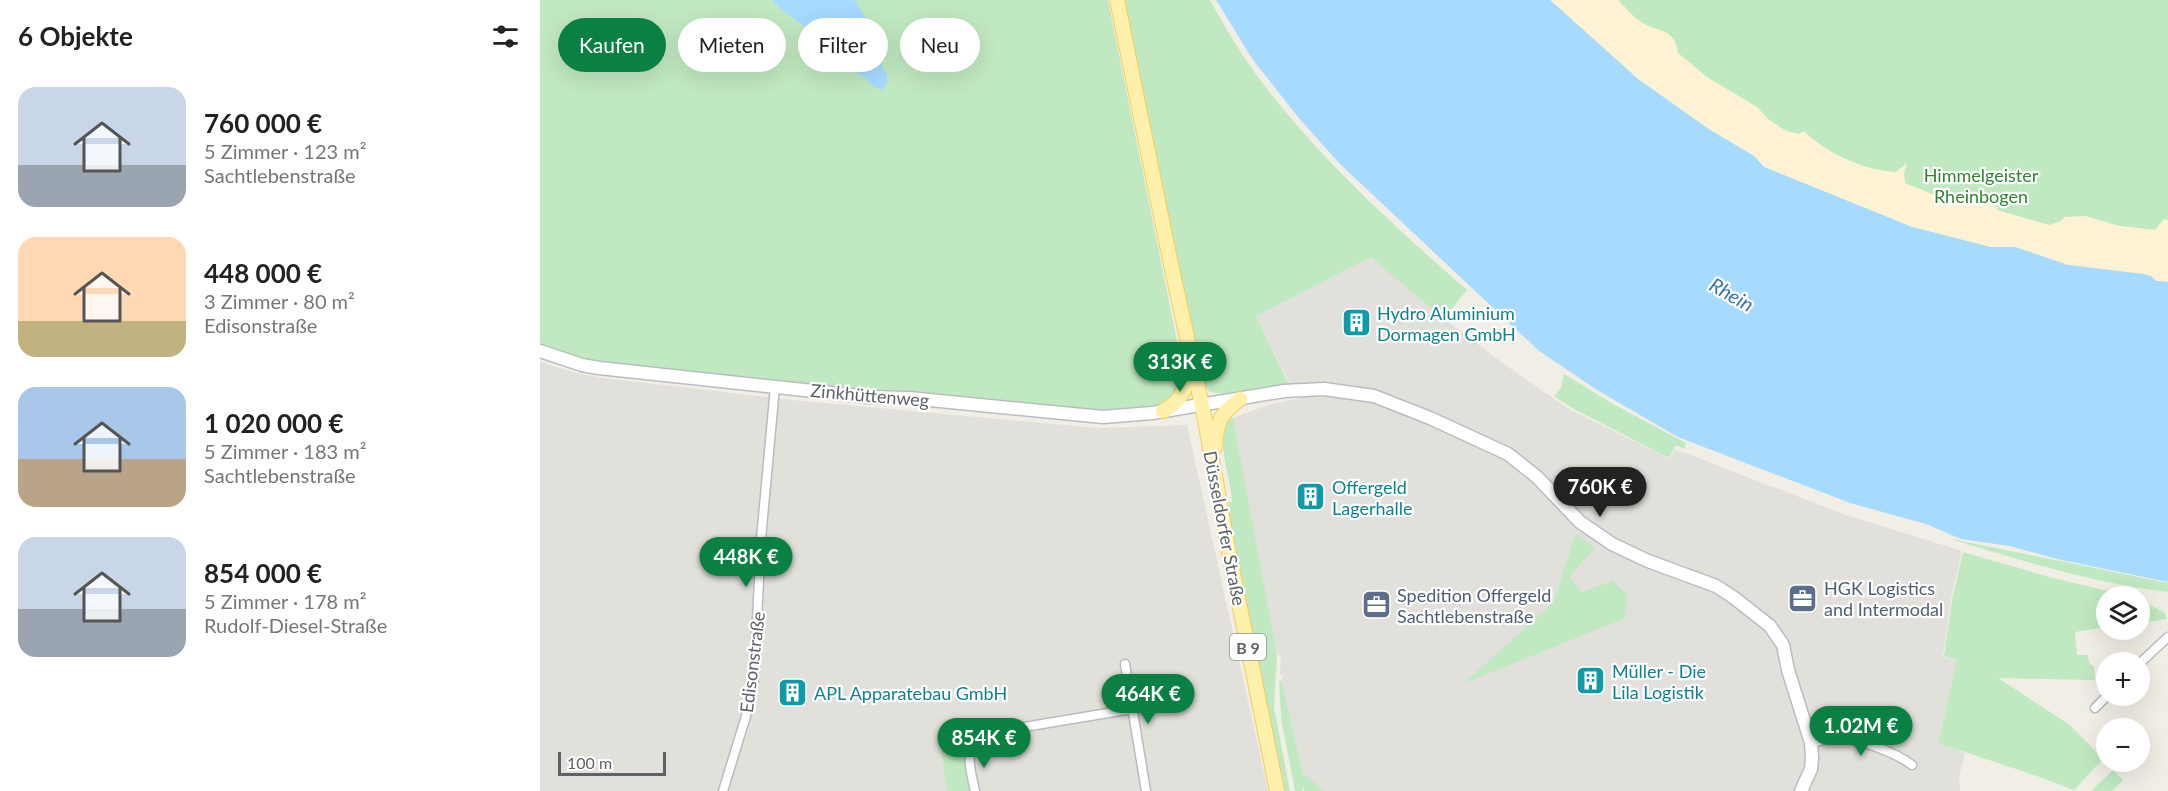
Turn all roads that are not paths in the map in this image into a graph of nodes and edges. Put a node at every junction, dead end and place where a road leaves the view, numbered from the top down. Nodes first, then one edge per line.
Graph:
1 (1117, 0) edge
2 (540, 351) edge
3 (1191, 353) junction
4 (775, 387) junction
5 (1240, 399) junction
6 (1202, 405) junction
7 (1163, 411) junction
8 (1213, 464) junction
9 (2168, 637) edge
10 (2150, 654) edge
11 (1125, 664) dead end
12 (1132, 709) junction
13 (1811, 743) junction
14 (1912, 765) dead end
15 (723, 791) edge
16 (975, 791) edge
17 (1146, 791) edge
18 (1277, 791) edge
19 (1801, 791) edge

1 - 3 main road, B 9
2 - 4 street, Zinkhüttenweg
3 - 6 main road, B 9
3 - 7 main road
4 - 7 street, Zinkhüttenweg
4 - 15 street, Edisonstraße
5 - 6 street, Zinkhüttenweg
5 - 8 main road
5 - 13 street, Zinkhüttenweg
6 - 7 street, Zinkhüttenweg
6 - 8 main road, Düsseldorfer Straße / B 9
8 - 18 main road, Düsseldorfer Straße / B 9
9 - 10 street
11 - 12 street
12 - 16 street
12 - 17 street
13 - 14 street
13 - 19 street

